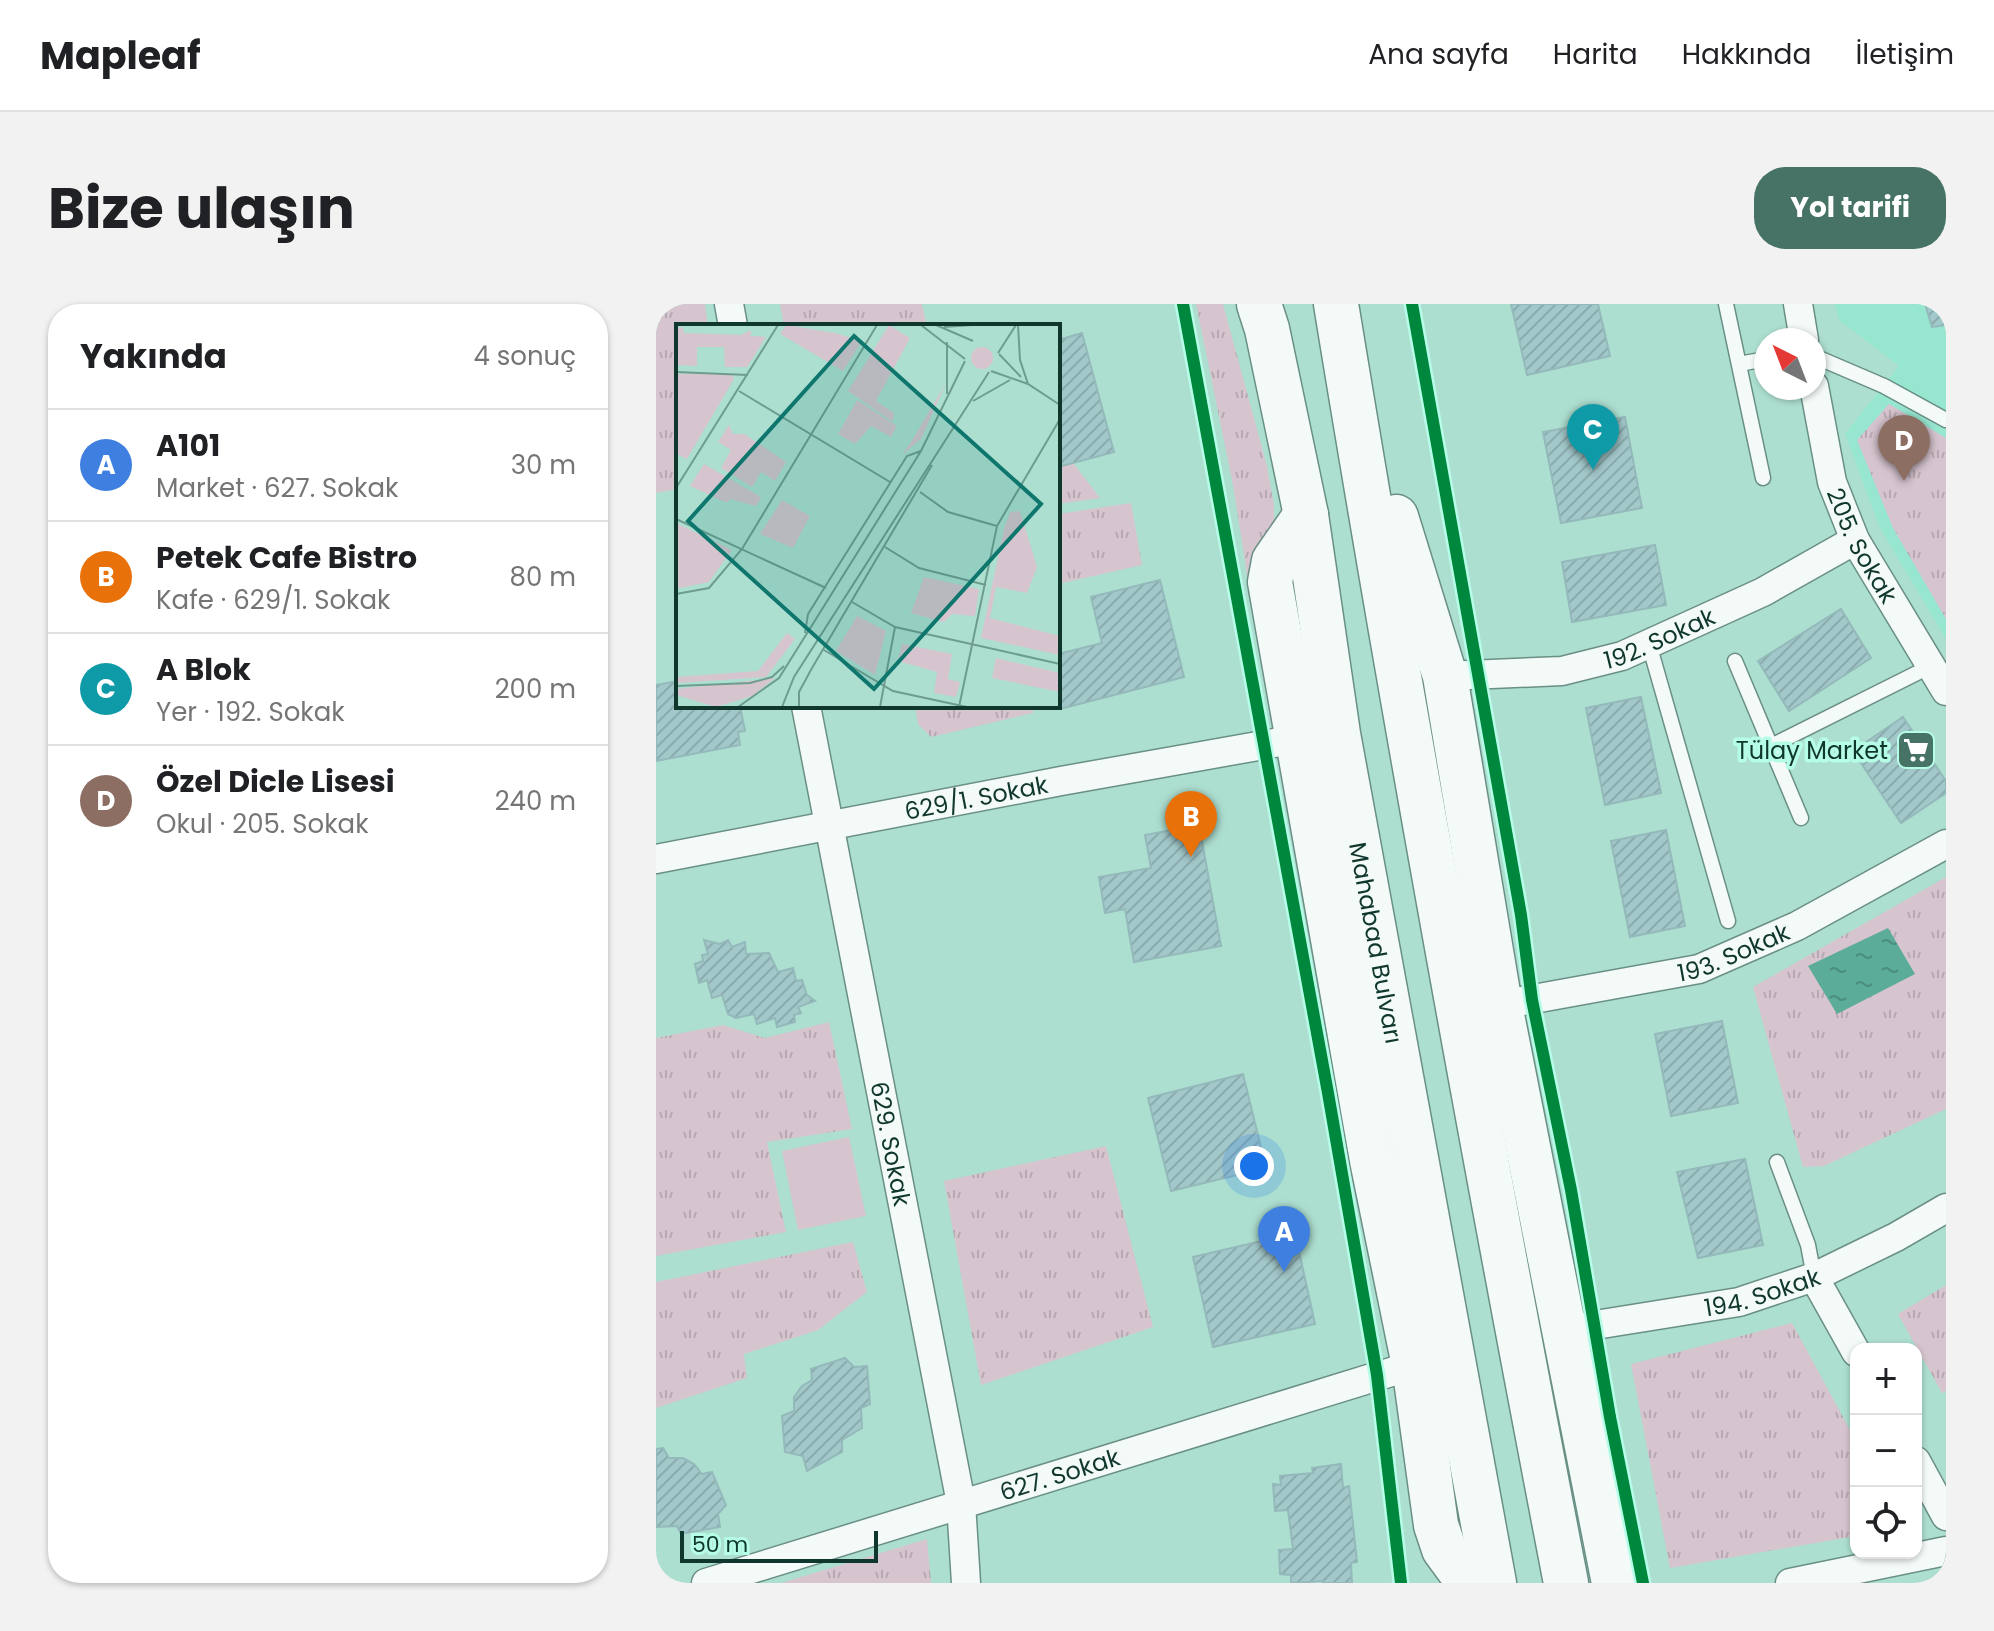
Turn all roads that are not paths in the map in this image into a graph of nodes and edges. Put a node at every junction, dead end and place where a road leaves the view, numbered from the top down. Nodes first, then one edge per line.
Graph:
1 (729, 304) edge
2 (1259, 304) edge
3 (1336, 304) edge
4 (1726, 304) edge
5 (1798, 304) edge
6 (733, 324) edge
7 (1802, 328) edge
8 (1343, 346) junction
9 (1754, 361) edge
10 (1826, 361) edge
11 (1739, 364) junction
12 (1817, 400) edge
13 (1946, 420) edge
14 (1763, 478) dead end
15 (1306, 515) junction
16 (1855, 540) junction
17 (1649, 644) junction
18 (1735, 661) dead end
19 (1931, 666) junction
20 (1445, 676) junction
21 (1946, 691) edge
22 (806, 708) edge
23 (1297, 739) junction
24 (1771, 746) junction
25 (1801, 818) dead end
26 (829, 825) junction
27 (1946, 844) edge
28 (656, 859) edge
29 (1728, 921) dead end
30 (1500, 1005) junction
31 (1777, 1162) dead end
32 (1946, 1208) edge
33 (1814, 1277) junction
34 (1564, 1330) junction
35 (1851, 1343) edge
36 (1414, 1365) junction
37 (1922, 1472) edge
38 (961, 1503) junction
39 (1946, 1516) edge
40 (1946, 1551) edge
41 (706, 1583) edge
42 (966, 1583) edge
43 (1469, 1583) edge
44 (1494, 1583) edge
45 (1566, 1583) edge
46 (1614, 1583) edge
47 (1790, 1583) edge

1 - 6 street
2 - 15 main road, Mahabad Bulvarı
3 - 8 main road
4 - 11 lane
5 - 7 street
8 - 20 main road
8 - 45 main road
9 - 11 lane
10 - 13 lane
11 - 14 lane
12 - 16 street, 205. Sokak
15 - 23 main road
15 - 44 main road, Mahabad Bulvarı
16 - 17 street, 192. Sokak
16 - 19 street, 205. Sokak
17 - 20 street, 192. Sokak
17 - 29 lane
18 - 24 lane
19 - 21 street, 205. Sokak
19 - 24 lane
20 - 30 main road
22 - 26 street, 629. Sokak
23 - 26 street, 629/1. Sokak
23 - 36 main road
24 - 25 lane
26 - 28 street, 629/1. Sokak
26 - 38 street, 629. Sokak
27 - 30 street, 193. Sokak
30 - 34 main road
31 - 33 lane
32 - 33 street, 194. Sokak
33 - 34 street, 194. Sokak
33 - 35 street
34 - 46 main road
36 - 38 street, 627. Sokak
36 - 43 main road
37 - 39 street
38 - 41 street, 627. Sokak
38 - 42 street, 629. Sokak
40 - 47 street

